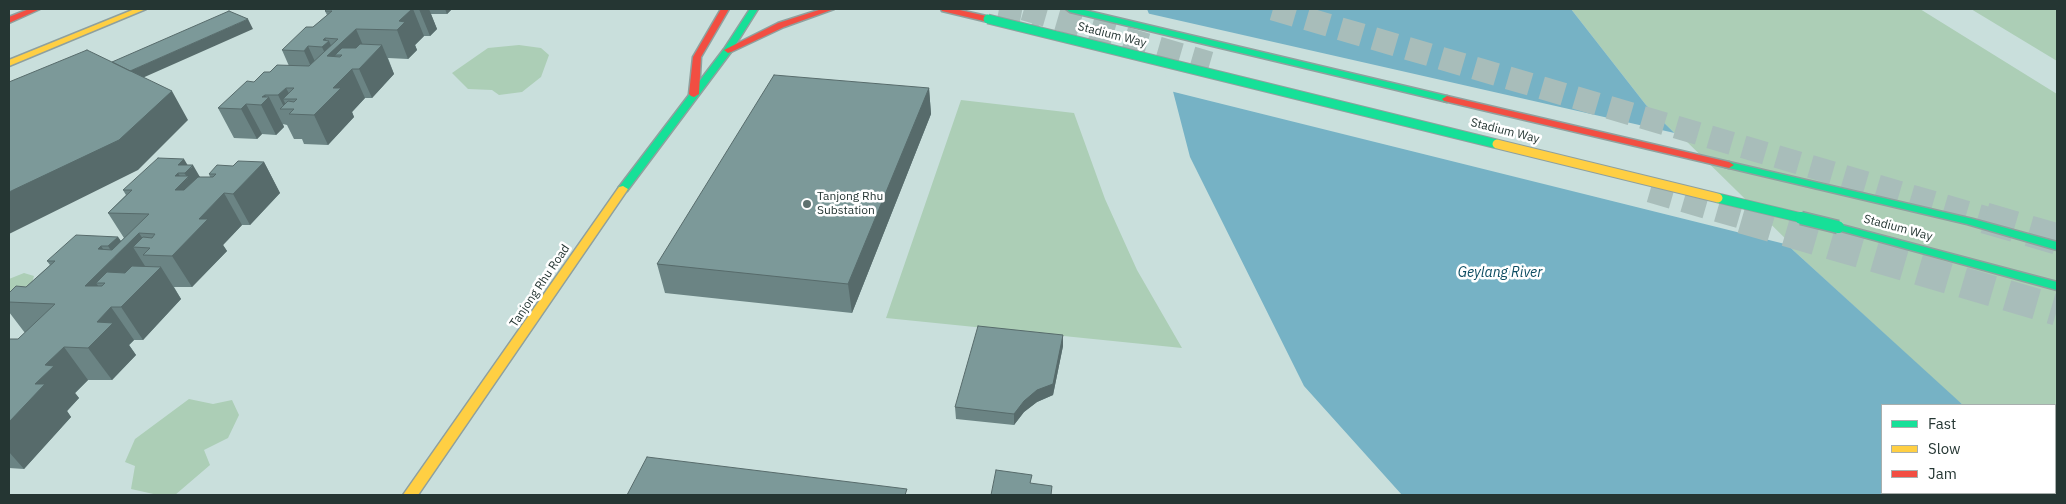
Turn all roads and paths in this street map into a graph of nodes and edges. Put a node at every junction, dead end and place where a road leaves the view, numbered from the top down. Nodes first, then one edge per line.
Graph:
1 (36, 9) edge
2 (142, 9) edge
3 (725, 9) edge
4 (754, 9) edge
5 (830, 9) edge
6 (945, 9) edge
7 (1070, 9) edge
8 (9, 20) edge
9 (728, 50) junction
10 (9, 63) edge
11 (694, 94) junction
12 (2057, 246) edge
13 (2057, 286) edge
14 (410, 495) edge

1 - 8 main road
2 - 10 main road
3 - 11 main road
4 - 9 main road, Tanjong Rhu Road
5 - 9 main road
6 - 13 main road, Stadium Way, bridge
7 - 12 main road, Stadium Way
9 - 11 main road, Tanjong Rhu Road
11 - 14 main road, Tanjong Rhu Road

